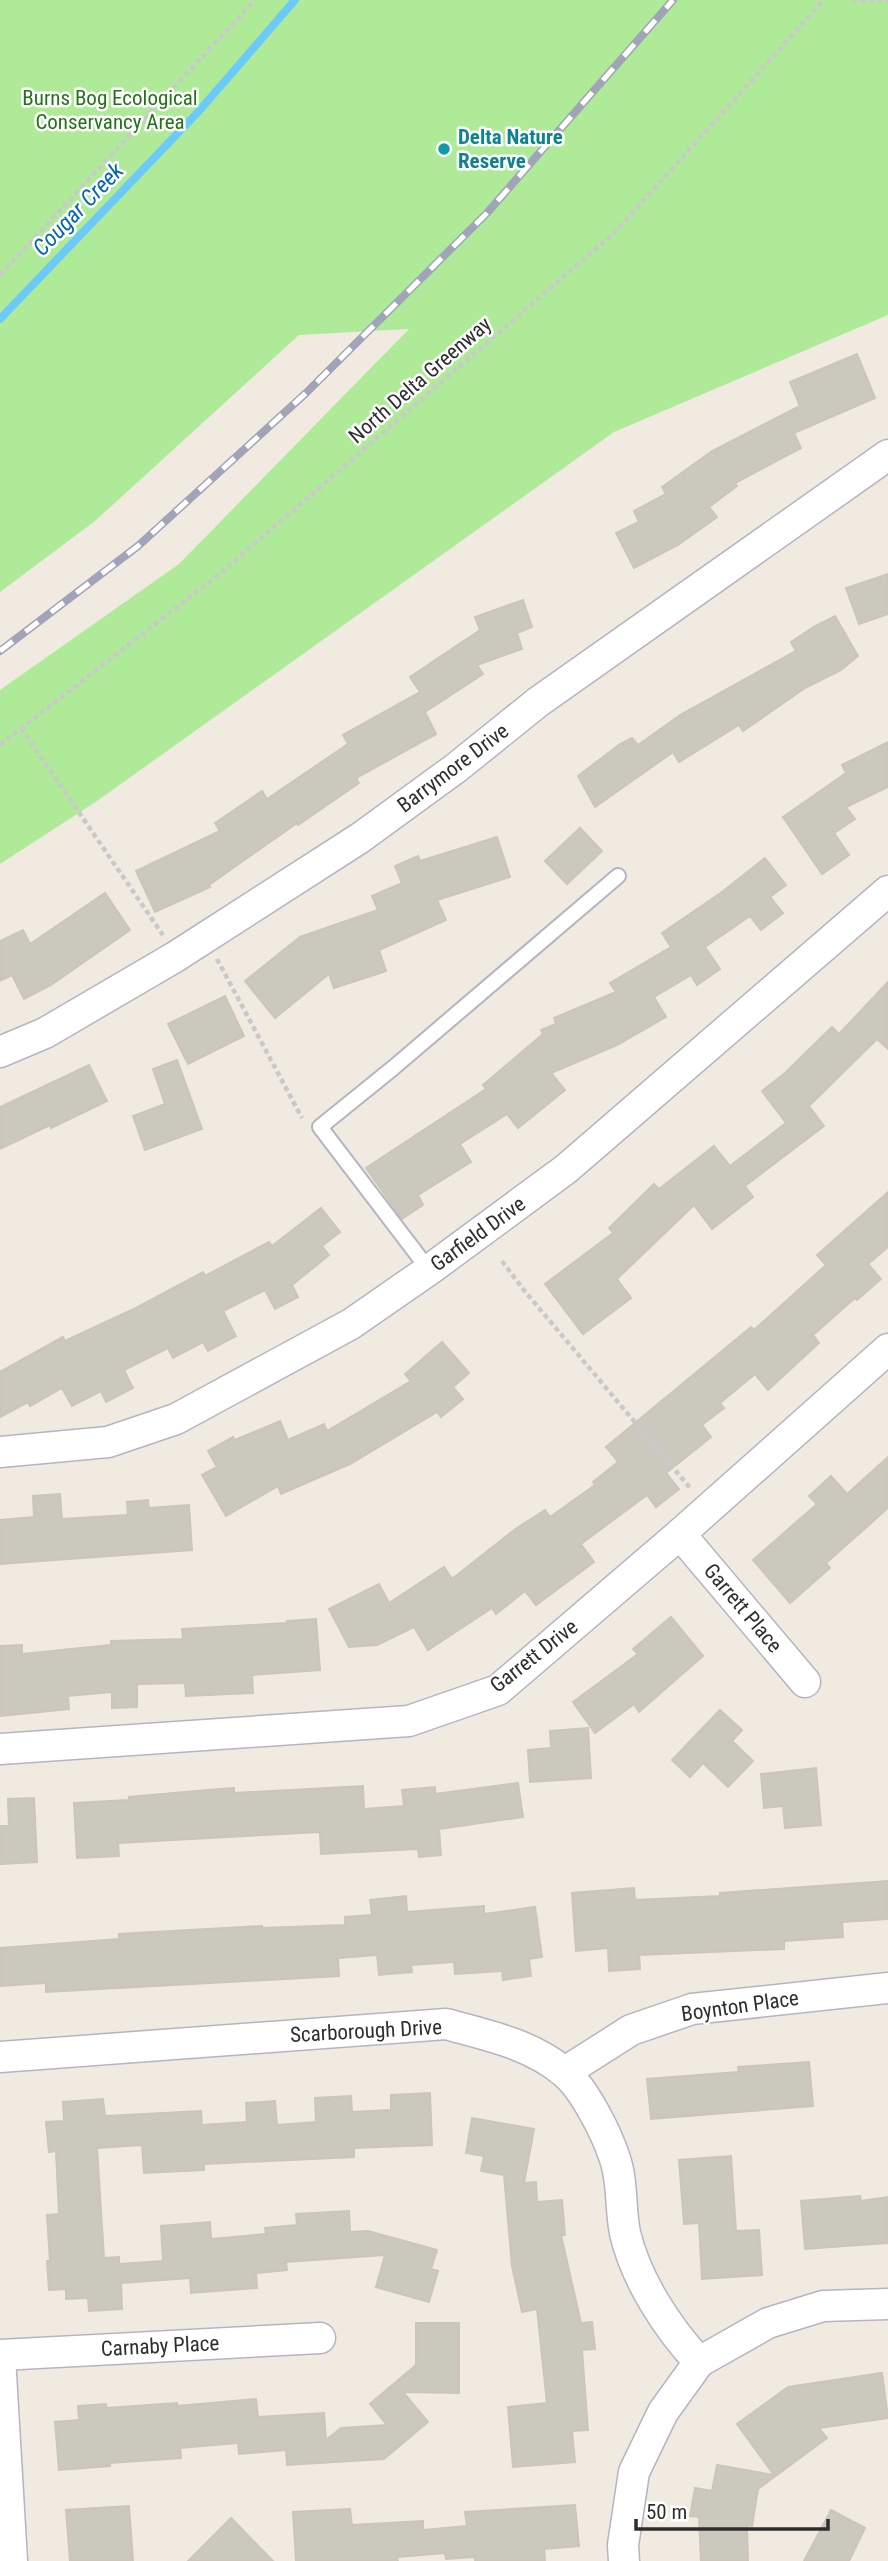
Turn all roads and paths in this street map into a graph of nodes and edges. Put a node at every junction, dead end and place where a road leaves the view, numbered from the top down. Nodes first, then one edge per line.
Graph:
1 (255, 0) edge
2 (824, 0) edge
3 (852, 0) edge
4 (888, 1) edge
5 (0, 275) edge
6 (888, 456) edge
7 (21, 728) junction
8 (0, 745) edge
9 (618, 876) dead end
10 (888, 891) edge
11 (164, 937) dead end
12 (220, 964) dead end
13 (0, 1052) edge
14 (306, 1124) dead end
15 (502, 1261) dead end
16 (429, 1270) junction
17 (888, 1349) edge
18 (0, 1452) edge
19 (696, 1495) dead end
20 (680, 1534) junction
21 (805, 1682) dead end
22 (0, 1749) edge
23 (888, 1988) edge
24 (0, 2057) edge
25 (565, 2072) junction
26 (888, 2304) edge
27 (320, 2338) dead end
28 (0, 2356) edge
29 (699, 2362) junction
30 (12, 2561) edge
31 (624, 2561) edge

1 - 5 path
2 - 7 path, North Delta Greenway
3 - 4 path
6 - 13 street, Barrymore Drive
7 - 8 path, North Delta Greenway
7 - 11 path
9 - 16 lane
10 - 16 street, Garfield Drive
12 - 14 path
15 - 19 path
16 - 18 street, Garfield Drive
17 - 20 street, Garrett Drive
20 - 21 street, Garrett Place
20 - 22 street, Garrett Drive
23 - 25 street, Boynton Place
24 - 25 street, Scarborough Drive
25 - 29 street, Scarborough Drive
26 - 29 street
27 - 28 street, Carnaby Place
28 - 30 street
29 - 31 street

